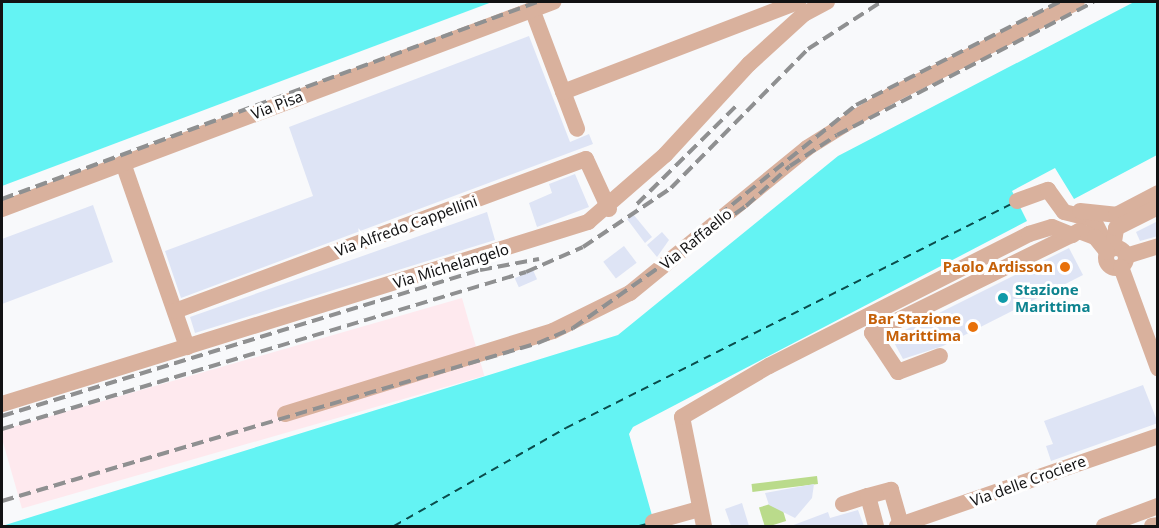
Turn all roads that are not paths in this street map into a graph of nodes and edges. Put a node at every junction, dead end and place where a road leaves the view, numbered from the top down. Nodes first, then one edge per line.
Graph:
1 (553, 2) edge
2 (798, 2) edge
3 (827, 2) edge
4 (1077, 2) edge
5 (532, 9) junction
6 (563, 92) junction
7 (577, 129) dead end
8 (123, 163) junction
9 (1158, 193) edge
10 (1017, 201) dead end
11 (1158, 207) edge
12 (2, 209) edge
13 (609, 209) junction
14 (1064, 212) junction
15 (1072, 235) junction
16 (1158, 246) edge
17 (1115, 255) junction
18 (175, 311) junction
19 (187, 347) junction
20 (940, 356) dead end
21 (1158, 368) edge
22 (2, 404) edge
23 (285, 414) dead end
24 (1158, 436) edge
25 (868, 496) junction
26 (843, 504) dead end
27 (1158, 506) edge
28 (699, 509) junction
29 (653, 522) dead end
30 (1158, 525) edge
31 (704, 526) edge
32 (876, 526) edge
33 (899, 526) edge
34 (1104, 526) edge
35 (1152, 526) edge

1 - 5 street, Via Pisa
2 - 6 street
3 - 13 street, Via Michelangelo
4 - 23 street, Via Raffaello
5 - 6 street
5 - 8 street, Via Pisa
6 - 7 street
8 - 12 street, Via Pisa
8 - 18 street
9 - 14 street
10 - 14 street
11 - 17 street
13 - 18 street, Via Alfredo Cappellini
13 - 19 street, Via Michelangelo
14 - 17 street
15 - 17 street
15 - 20 street
15 - 28 street
16 - 17 street
17 - 21 street
18 - 19 street
19 - 22 street, Via Michelangelo
24 - 33 street, Via delle Crociere
25 - 26 street
25 - 32 street
25 - 33 street
27 - 34 street
28 - 29 street
28 - 31 street
30 - 35 street

